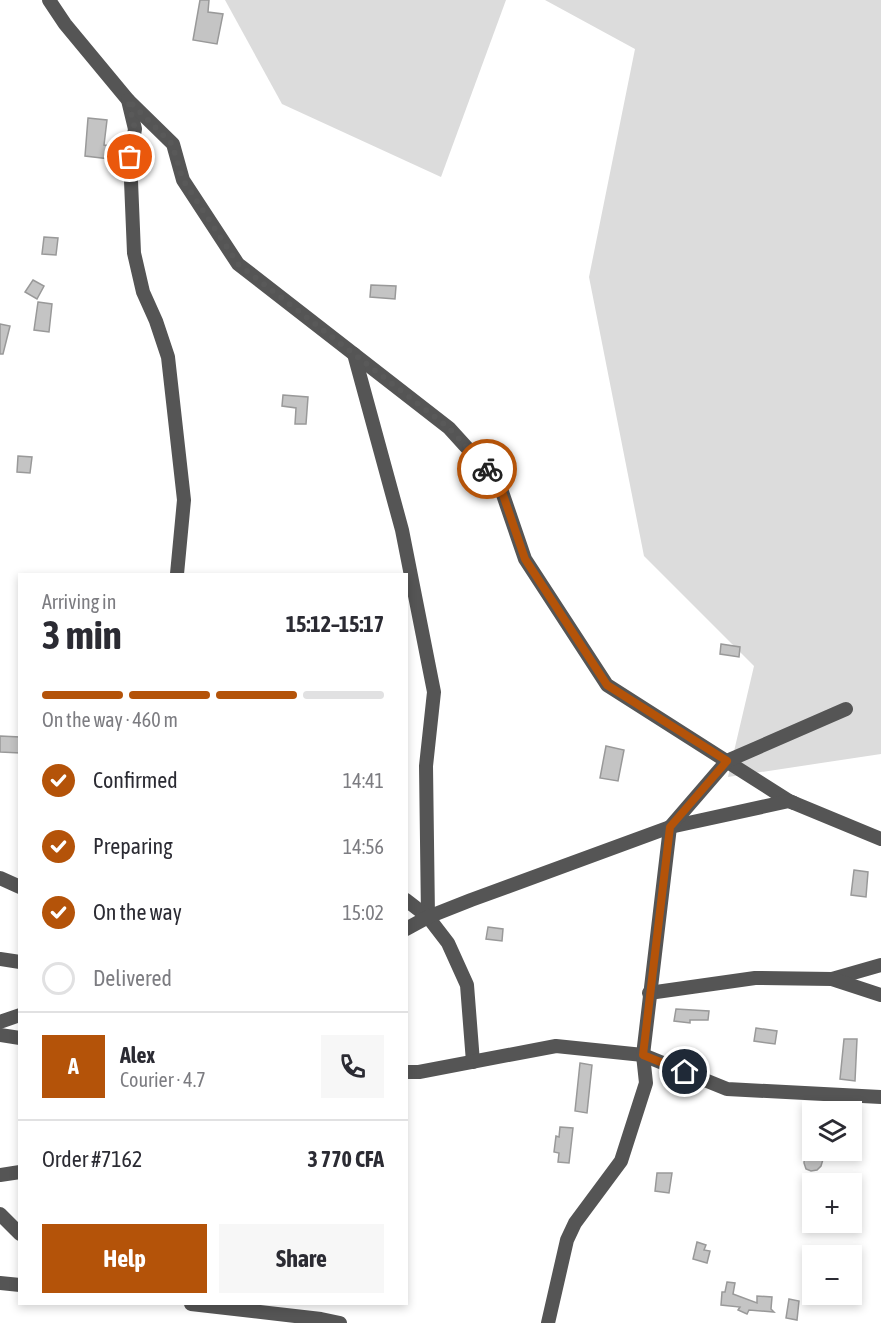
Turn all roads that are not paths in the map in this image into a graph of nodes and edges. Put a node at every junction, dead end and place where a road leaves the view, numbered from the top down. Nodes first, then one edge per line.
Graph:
1 (49, 0) edge
2 (128, 100) junction
3 (354, 354) junction
4 (177, 573) edge
5 (846, 710) dead end
6 (727, 761) junction
7 (789, 801) junction
8 (670, 827) junction
9 (881, 840) edge
10 (0, 878) edge
11 (18, 886) edge
12 (408, 902) edge
13 (428, 917) junction
14 (408, 928) edge
15 (0, 959) edge
16 (18, 962) edge
17 (881, 965) edge
18 (832, 979) junction
19 (649, 993) junction
20 (881, 995) edge
21 (18, 1016) edge
22 (0, 1022) edge
23 (0, 1035) edge
24 (18, 1038) edge
25 (643, 1055) junction
26 (473, 1062) junction
27 (408, 1072) edge
28 (881, 1097) edge
29 (18, 1172) edge
30 (0, 1175) edge
31 (0, 1214) edge
32 (18, 1232) edge
33 (0, 1283) edge
34 (18, 1285) edge
35 (200, 1305) edge
36 (269, 1313) edge
37 (333, 1322) edge
38 (548, 1323) edge

1 - 2 street
2 - 3 street
2 - 4 street
3 - 6 street
3 - 13 street
5 - 6 street
6 - 7 street
6 - 8 street
7 - 8 street
7 - 9 street
8 - 13 street
8 - 19 street
10 - 11 street
12 - 13 street
13 - 14 street
13 - 26 street
15 - 16 street
17 - 18 street
18 - 19 street
18 - 20 street
19 - 25 street
21 - 22 street
23 - 24 street
25 - 26 street
25 - 28 street
25 - 38 street
26 - 27 street
29 - 30 street
31 - 32 street
33 - 34 street
35 - 36 street
36 - 37 street

